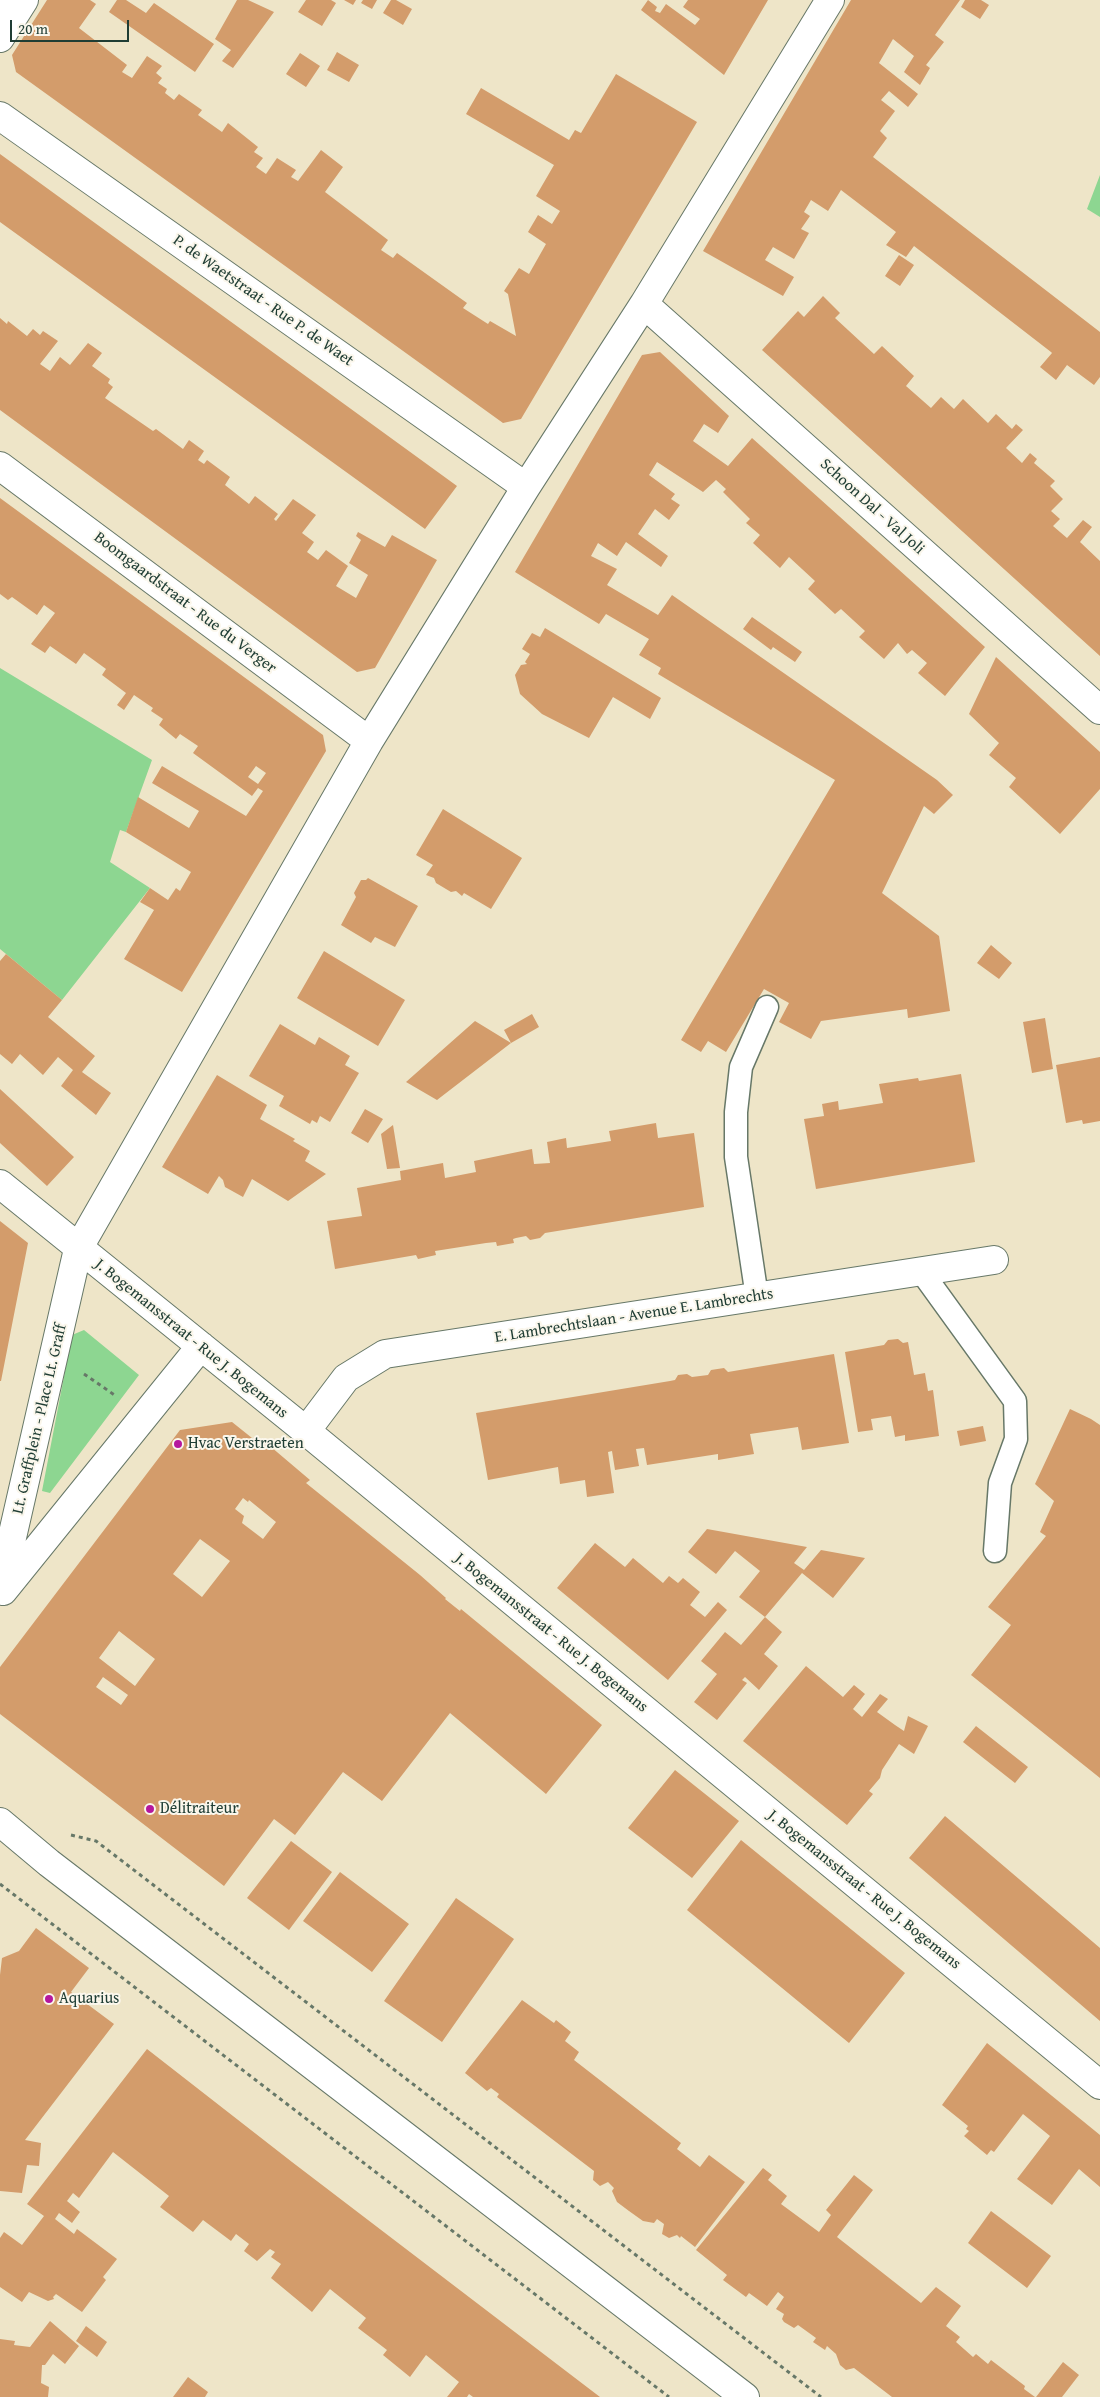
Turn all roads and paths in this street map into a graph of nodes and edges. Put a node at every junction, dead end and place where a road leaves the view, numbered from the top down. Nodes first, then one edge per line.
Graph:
1 (830, 0) edge
2 (14, 4) edge
3 (0, 38) edge
4 (0, 116) edge
5 (644, 304) junction
6 (0, 466) edge
7 (526, 487) junction
8 (1100, 710) edge
9 (369, 740) junction
10 (767, 1007) dead end
11 (0, 1184) edge
12 (78, 1249) junction
13 (994, 1260) dead end
14 (921, 1271) junction
15 (757, 1297) junction
16 (201, 1346) junction
17 (54, 1360) junction
18 (144, 1416) junction
19 (306, 1431) junction
20 (995, 1551) dead end
21 (0, 1590) edge
22 (0, 1594) edge
23 (0, 1822) edge
24 (68, 1835) dead end
25 (0, 1884) edge
26 (1100, 2085) edge
27 (669, 2397) edge
28 (745, 2397) edge
29 (821, 2397) edge

1 - 5 street, Lt. Graffplein - Place Lt. Graff
2 - 3 street
4 - 7 street, P. de Waetstraat - Rue P. de Waet
5 - 7 street, Lt. Graffplein - Place Lt. Graff
5 - 8 street, Schoon Dal - Val Joli
6 - 9 street, Boomgaardstraat - Rue du Verger
7 - 9 street, Lt. Graffplein - Place Lt. Graff
9 - 12 street, Lt. Graffplein - Place Lt. Graff
10 - 15 lane
11 - 12 street, J. Bogemansstraat - Rue J. Bogemans
12 - 16 street, J. Bogemansstraat - Rue J. Bogemans
12 - 17 street, Lt. Graffplein - Place Lt. Graff
13 - 14 street, E. Lambrechtslaan - Avenue E. Lambrechts
14 - 15 street, E. Lambrechtslaan - Avenue E. Lambrechts
14 - 20 lane
15 - 19 street, E. Lambrechtslaan - Avenue E. Lambrechts
16 - 18 street
16 - 19 street, J. Bogemansstraat - Rue J. Bogemans
17 - 18 path
17 - 21 street, Lt. Graffplein - Place Lt. Graff
18 - 22 street
19 - 26 street, J. Bogemansstraat - Rue J. Bogemans
23 - 28 street
24 - 29 path
25 - 27 path

